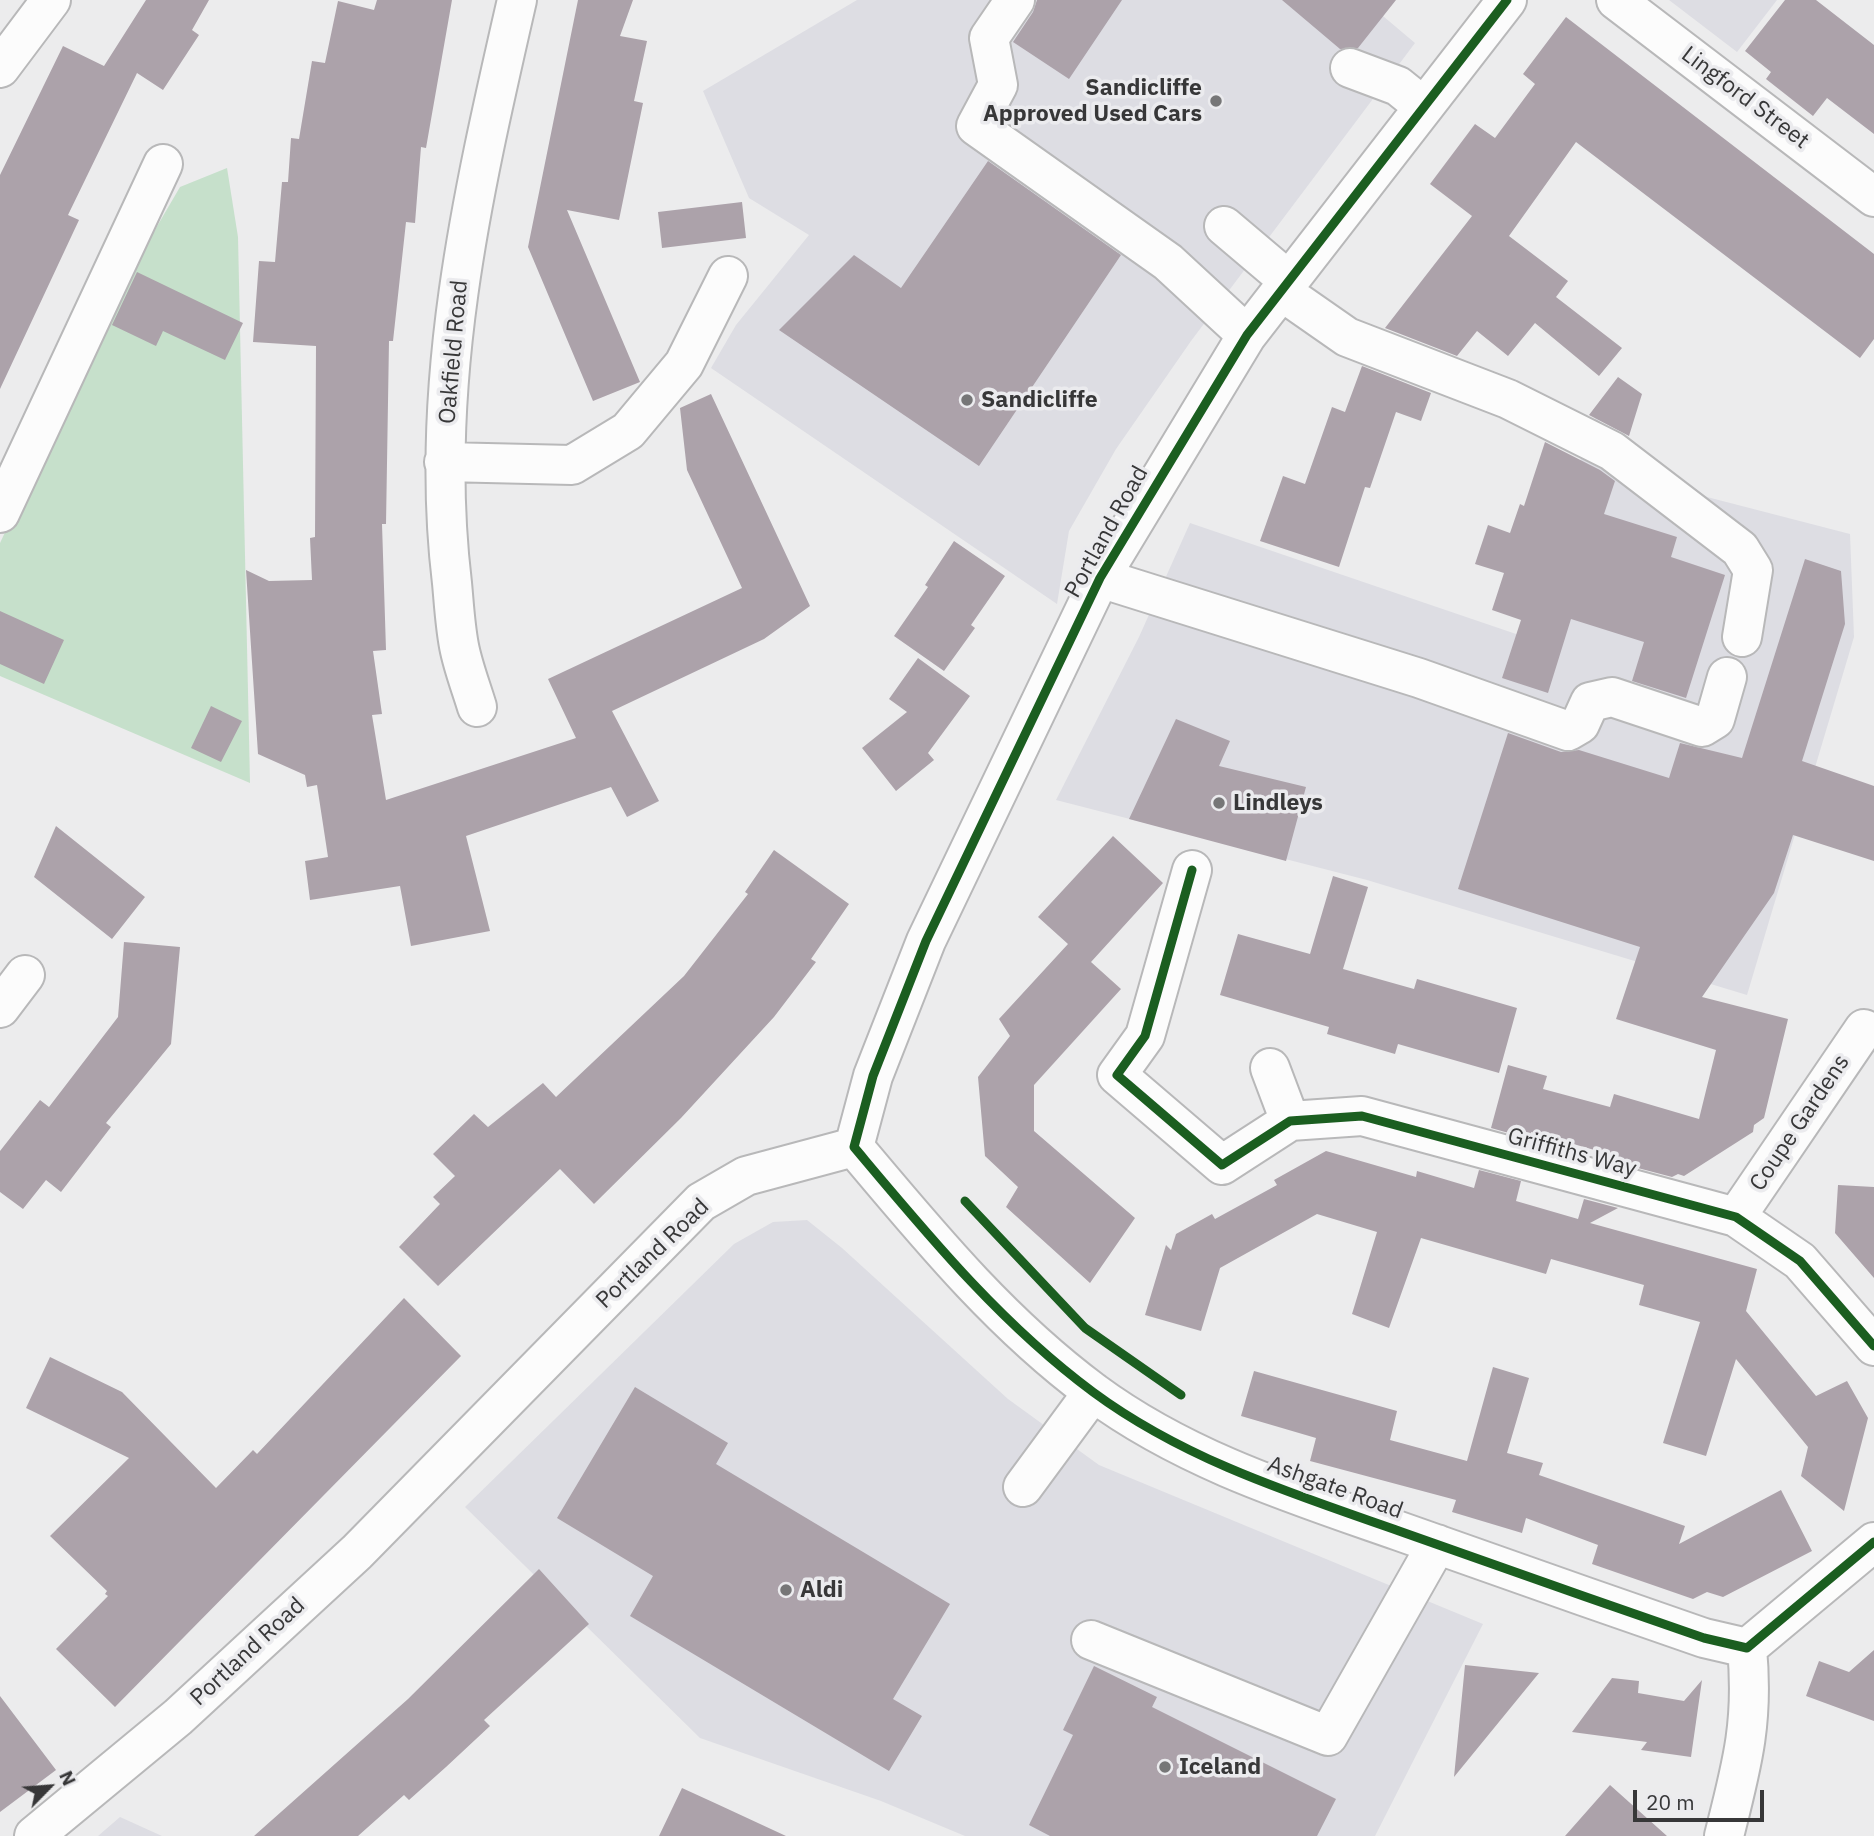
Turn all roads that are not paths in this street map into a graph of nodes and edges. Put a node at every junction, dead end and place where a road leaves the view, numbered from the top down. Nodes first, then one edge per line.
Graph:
1 (51, 0) edge
2 (517, 0) edge
3 (1015, 0) edge
4 (1507, 0) edge
5 (1616, 0) edge
6 (0, 68) edge
7 (1350, 68) dead end
8 (1424, 107) junction
9 (163, 164) dead end
10 (1874, 197) edge
11 (1224, 226) dead end
12 (728, 276) dead end
13 (1285, 286) junction
14 (1247, 335) junction
15 (444, 462) junction
16 (0, 513) edge
17 (1100, 578) junction
18 (1742, 636) dead end
19 (1727, 677) dead end
20 (477, 707) dead end
21 (1192, 870) dead end
22 (25, 975) dead end
23 (0, 1008) edge
24 (1864, 1029) dead end
25 (1270, 1068) dead end
26 (1290, 1121) junction
27 (854, 1147) junction
28 (1736, 1217) junction
29 (1874, 1346) edge
30 (1093, 1392) junction
31 (1023, 1487) dead end
32 (1874, 1542) edge
33 (1437, 1544) junction
34 (1091, 1640) dead end
35 (1747, 1648) junction
36 (34, 1836) edge
37 (1724, 1836) edge

1 - 6 street
2 - 15 street, Oakfield Road
3 - 14 street
4 - 8 street, Portland Road
5 - 10 street, Lingford Street
7 - 8 street
8 - 13 street, Portland Road
9 - 16 street
11 - 13 street
12 - 15 street
13 - 14 street, Portland Road
13 - 18 street
14 - 17 street, Portland Road
15 - 20 street, Oakfield Road
17 - 19 street
17 - 27 street, Portland Road
21 - 26 street, Griffiths Way
22 - 23 street
24 - 28 street, Coupe Gardens
25 - 26 street
26 - 28 street, Griffiths Way
27 - 30 street, Ashgate Road
27 - 36 street, Portland Road
28 - 29 street, Griffiths Way
30 - 31 street
30 - 33 street, Ashgate Road
32 - 35 street
33 - 34 street
33 - 35 street, Ashgate Road
35 - 37 street

